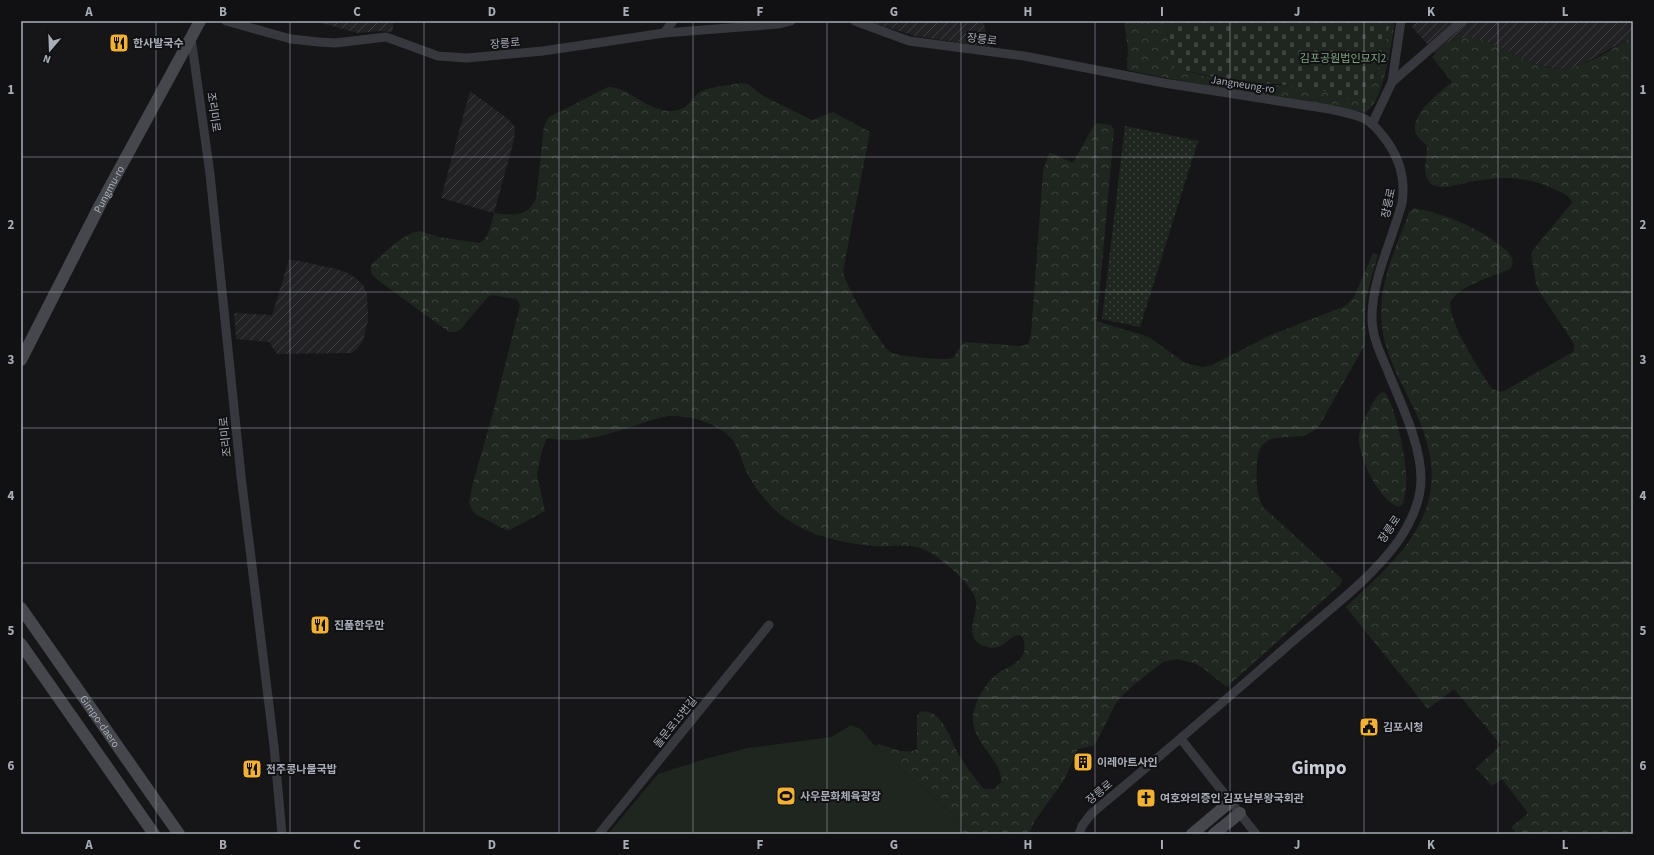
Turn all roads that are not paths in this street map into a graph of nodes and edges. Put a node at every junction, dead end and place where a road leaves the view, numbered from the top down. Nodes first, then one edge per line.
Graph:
1 (200, 21) edge
2 (226, 21) edge
3 (673, 21) edge
4 (792, 21) edge
5 (855, 21) edge
6 (1401, 21) edge
7 (1462, 21) edge
8 (664, 33) junction
9 (191, 37) junction
10 (1392, 82) junction
11 (1372, 124) junction
12 (21, 360) edge
13 (21, 608) edge
14 (769, 625) dead end
15 (21, 644) edge
16 (1181, 739) junction
17 (1230, 802) junction
18 (1240, 813) junction
19 (154, 834) edge
20 (179, 834) edge
21 (282, 834) edge
22 (599, 834) edge
23 (1079, 834) edge
24 (1192, 834) edge
25 (1214, 834) edge
26 (1256, 834) edge

1 - 9 main road, Pungmu-ro
2 - 8 street, 장릉로
3 - 8 street
4 - 8 street, 장릉로
5 - 11 street, Jangneung-ro
6 - 10 street
7 - 10 street
9 - 12 main road, Pungmu-ro
9 - 21 street, 조리미로
10 - 11 street
11 - 16 street, 장릉로
13 - 20 main road, Gimpo-daero
14 - 22 street, 돌문로15번길
15 - 19 main road, Gimpo-daero
16 - 17 street
16 - 23 street, 장릉로
17 - 18 street
17 - 24 main road
18 - 25 main road
18 - 26 street

